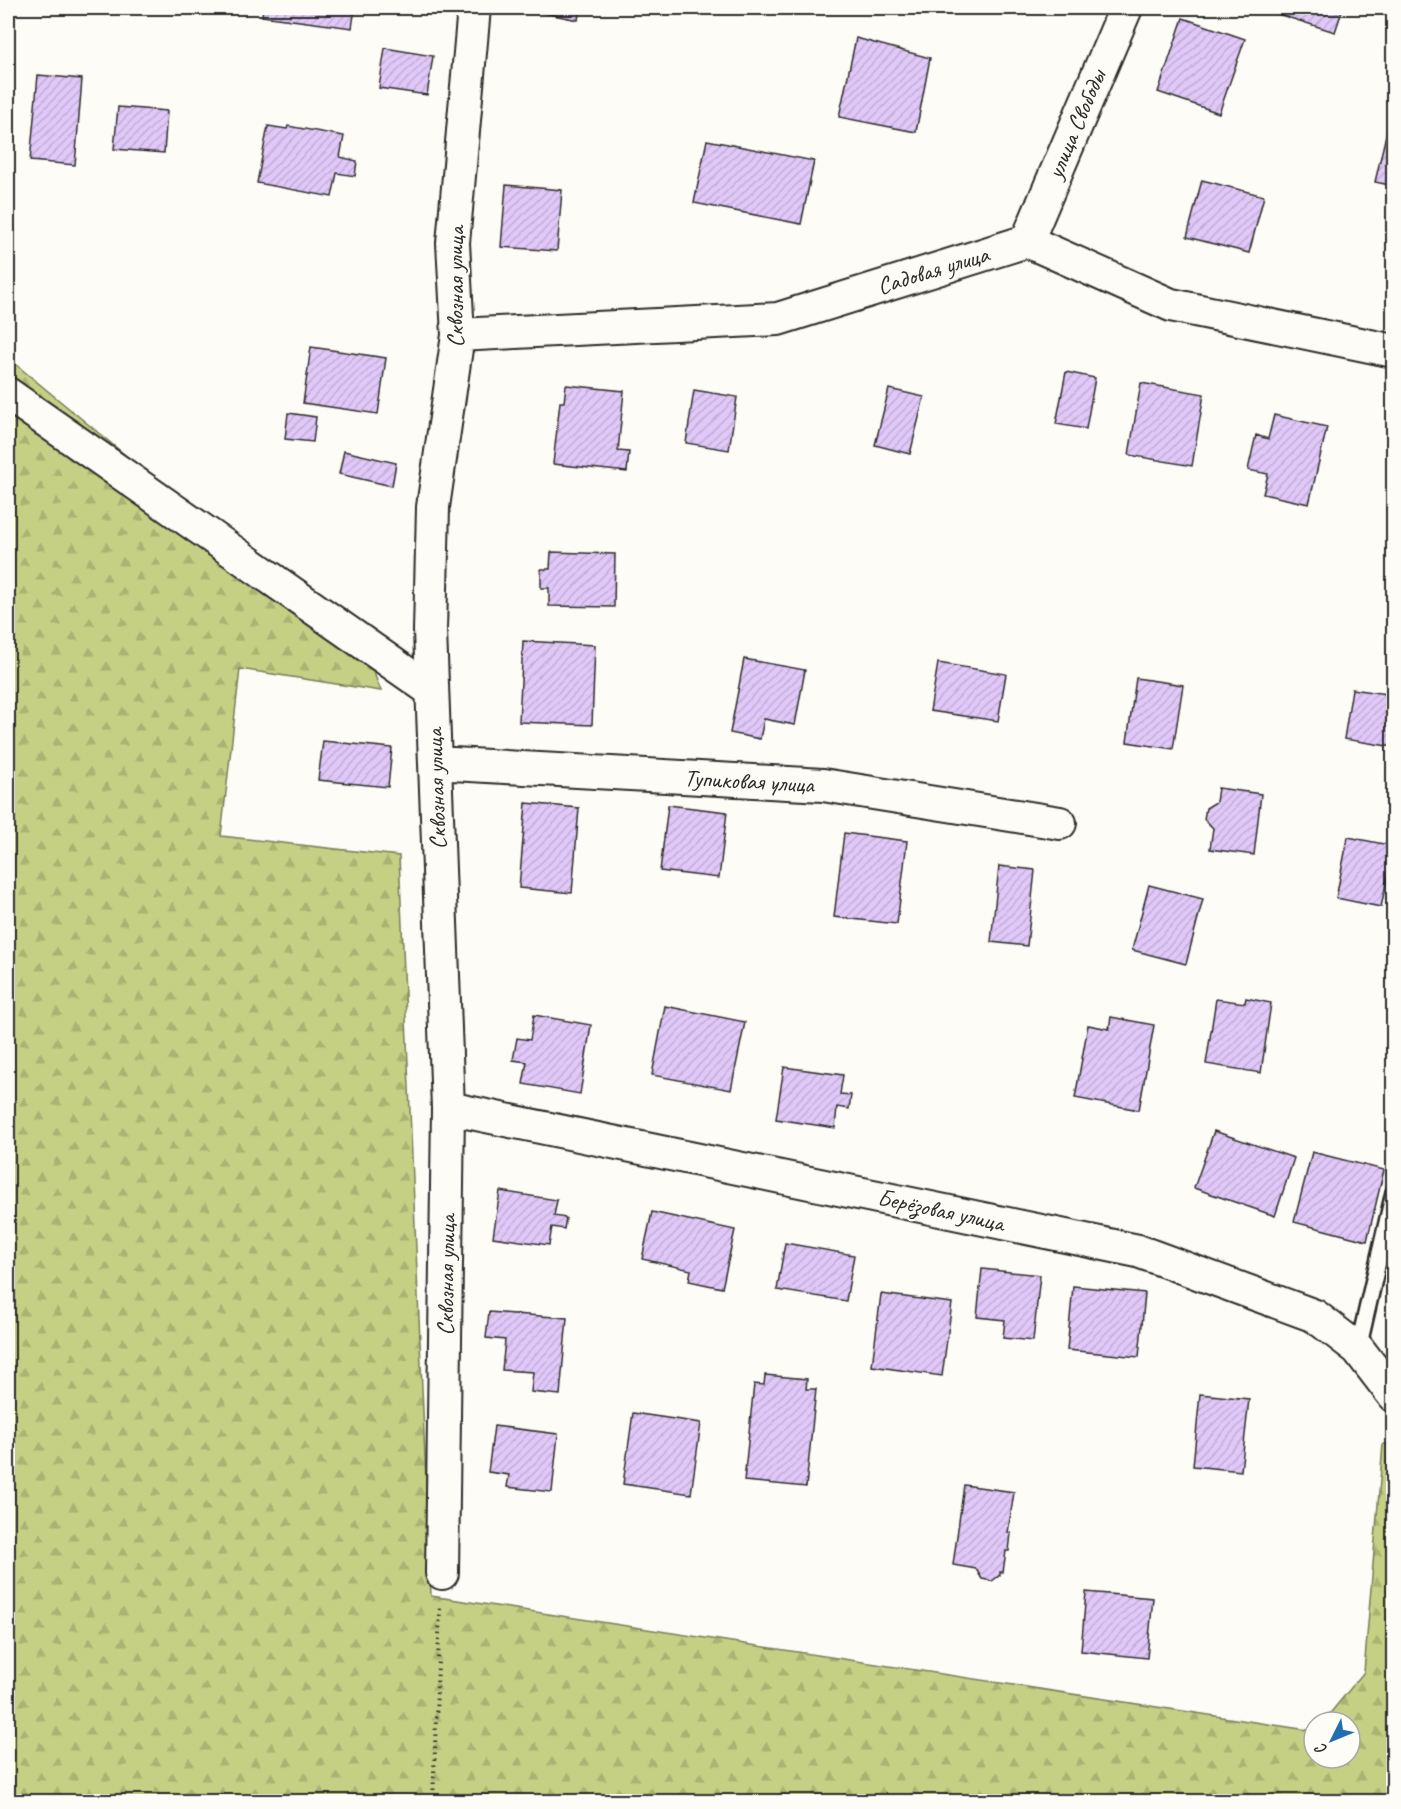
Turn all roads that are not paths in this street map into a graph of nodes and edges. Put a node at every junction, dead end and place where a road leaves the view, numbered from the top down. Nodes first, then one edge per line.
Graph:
1 (474, 8) edge
2 (1126, 8) edge
3 (1027, 241) junction
4 (458, 335) junction
5 (1394, 351) edge
6 (8, 394) edge
7 (432, 691) junction
8 (435, 764) junction
9 (1060, 823) dead end
10 (448, 1108) junction
11 (1394, 1192) edge
12 (1358, 1348) junction
13 (1394, 1396) edge
14 (442, 1573) road end

1 - 4 street, Сквозная улица
2 - 3 street, улица Свободы
3 - 4 street, Садовая улица
3 - 5 street
4 - 7 street, Сквозная улица
6 - 7 street
7 - 8 street, Сквозная улица
8 - 9 street, Тупиковая улица
8 - 10 street, Сквозная улица
10 - 12 street, Берёзовая улица
10 - 14 street, Сквозная улица
11 - 12 lane
12 - 13 street, Берёзовая улица

